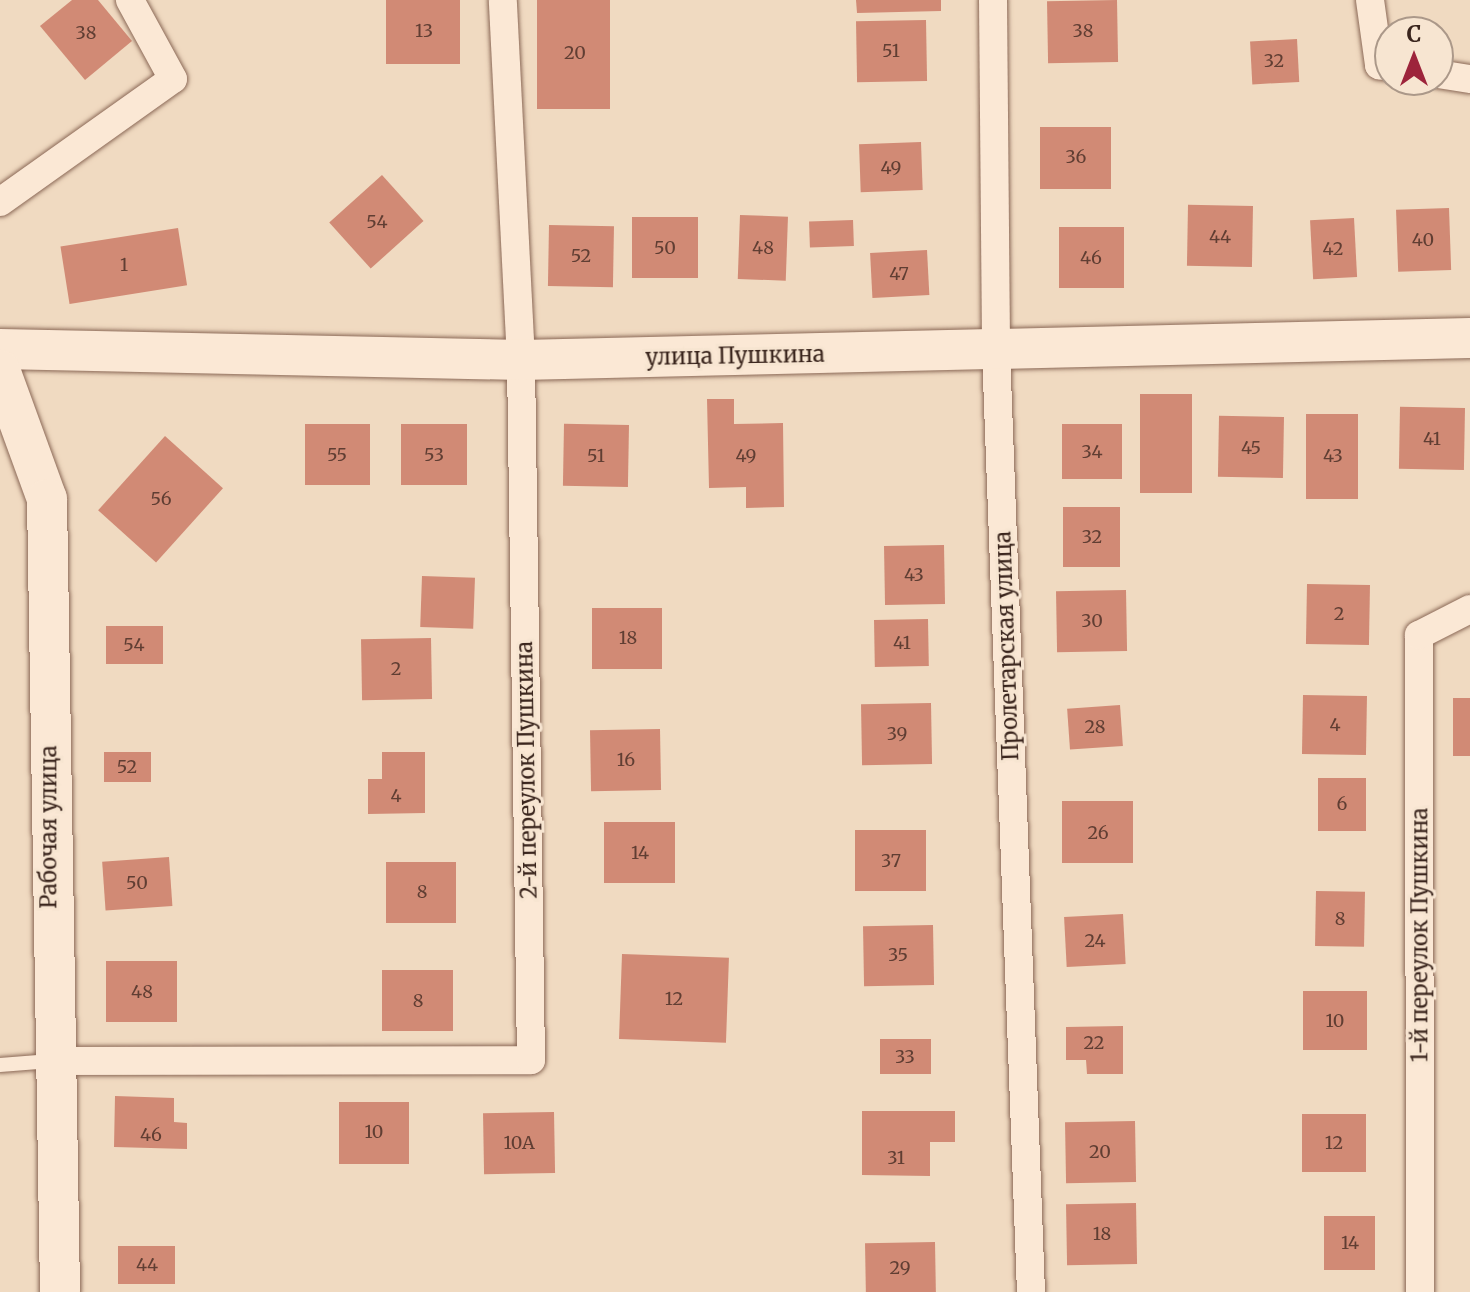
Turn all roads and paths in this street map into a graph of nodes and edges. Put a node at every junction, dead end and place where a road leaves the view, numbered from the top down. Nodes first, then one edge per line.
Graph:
1 (130, 0) edge
2 (503, 0) edge
3 (993, 0) edge
4 (1370, 0) edge
5 (1374, 29) edge
6 (0, 202) edge
7 (1470, 338) edge
8 (0, 349) edge
9 (996, 351) junction
10 (521, 360) junction
11 (0, 370) edge
12 (1470, 609) edge
13 (51, 1061) junction
14 (0, 1065) edge
15 (60, 1292) edge
16 (1031, 1292) edge
17 (1420, 1292) edge

1 - 6 street
2 - 10 street, 2-й переулок Пушкина
3 - 9 street, Пролетарская улица
4 - 5 street
7 - 9 street, улица Пушкина
8 - 10 street, улица Пушкина
9 - 10 street, улица Пушкина
9 - 16 street, Пролетарская улица
10 - 13 street, 2-й переулок Пушкина
11 - 13 street, Рабочая улица
12 - 17 street, 1-й переулок Пушкина
13 - 14 lane
13 - 15 street, Рабочая улица

